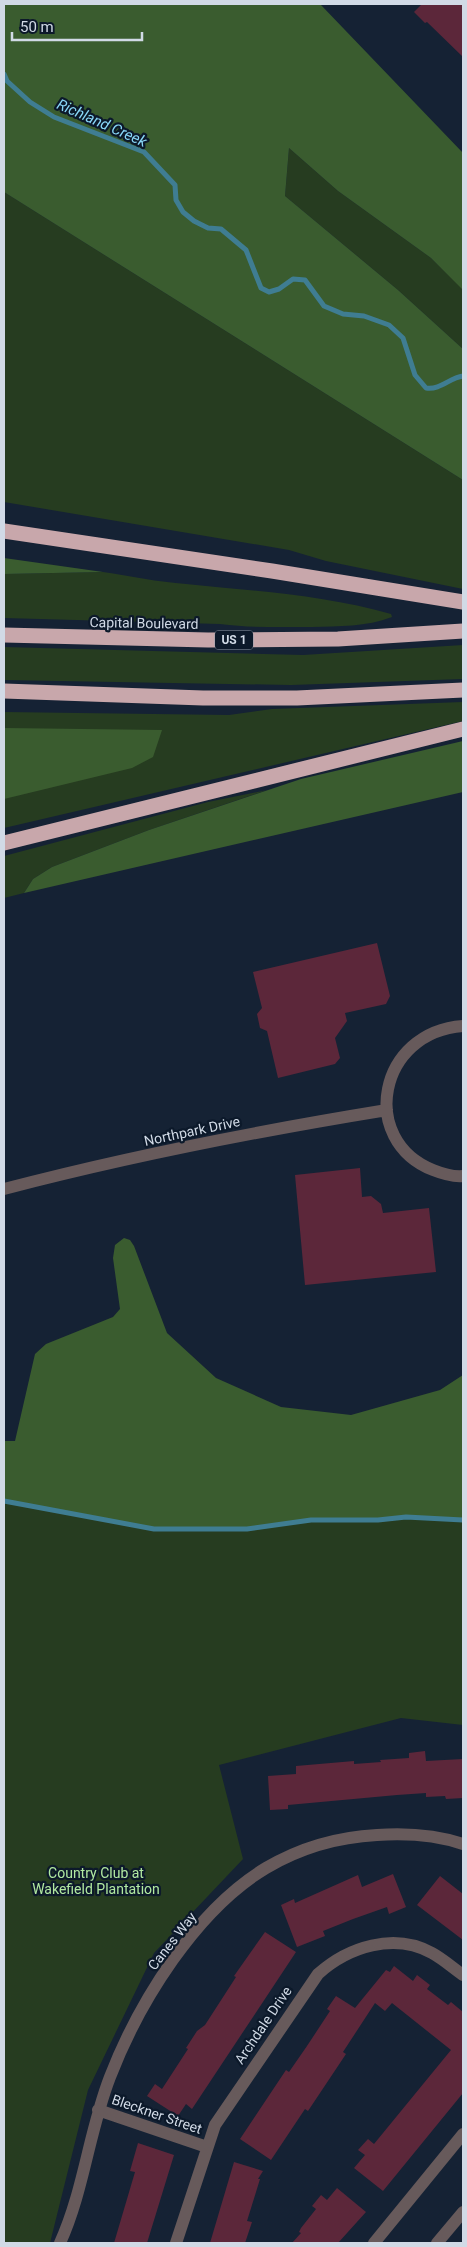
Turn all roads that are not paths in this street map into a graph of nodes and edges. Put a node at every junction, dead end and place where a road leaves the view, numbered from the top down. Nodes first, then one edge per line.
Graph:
1 (4, 531) edge
2 (463, 602) edge
3 (463, 631) edge
4 (4, 636) edge
5 (463, 690) edge
6 (4, 691) edge
7 (463, 728) edge
8 (4, 843) edge
9 (463, 1026) edge
10 (387, 1110) junction
11 (463, 1176) edge
12 (4, 1189) edge
13 (463, 1844) edge
14 (463, 1975) edge
15 (98, 2110) junction
16 (463, 2134) edge
17 (207, 2147) junction
18 (463, 2212) edge
19 (60, 2243) edge
20 (176, 2243) edge
21 (374, 2243) edge
22 (437, 2243) edge

1 - 2 highway
3 - 4 highway, Capital Boulevard / US 1
5 - 6 highway
7 - 8 highway
9 - 10 street
10 - 11 street
10 - 12 street, Northpark Drive
13 - 15 street, Canes Way
14 - 17 street, Archdale Drive
15 - 17 street, Bleckner Street
15 - 19 street, Canes Way
16 - 21 street
17 - 20 street, Archdale Drive
18 - 22 street

